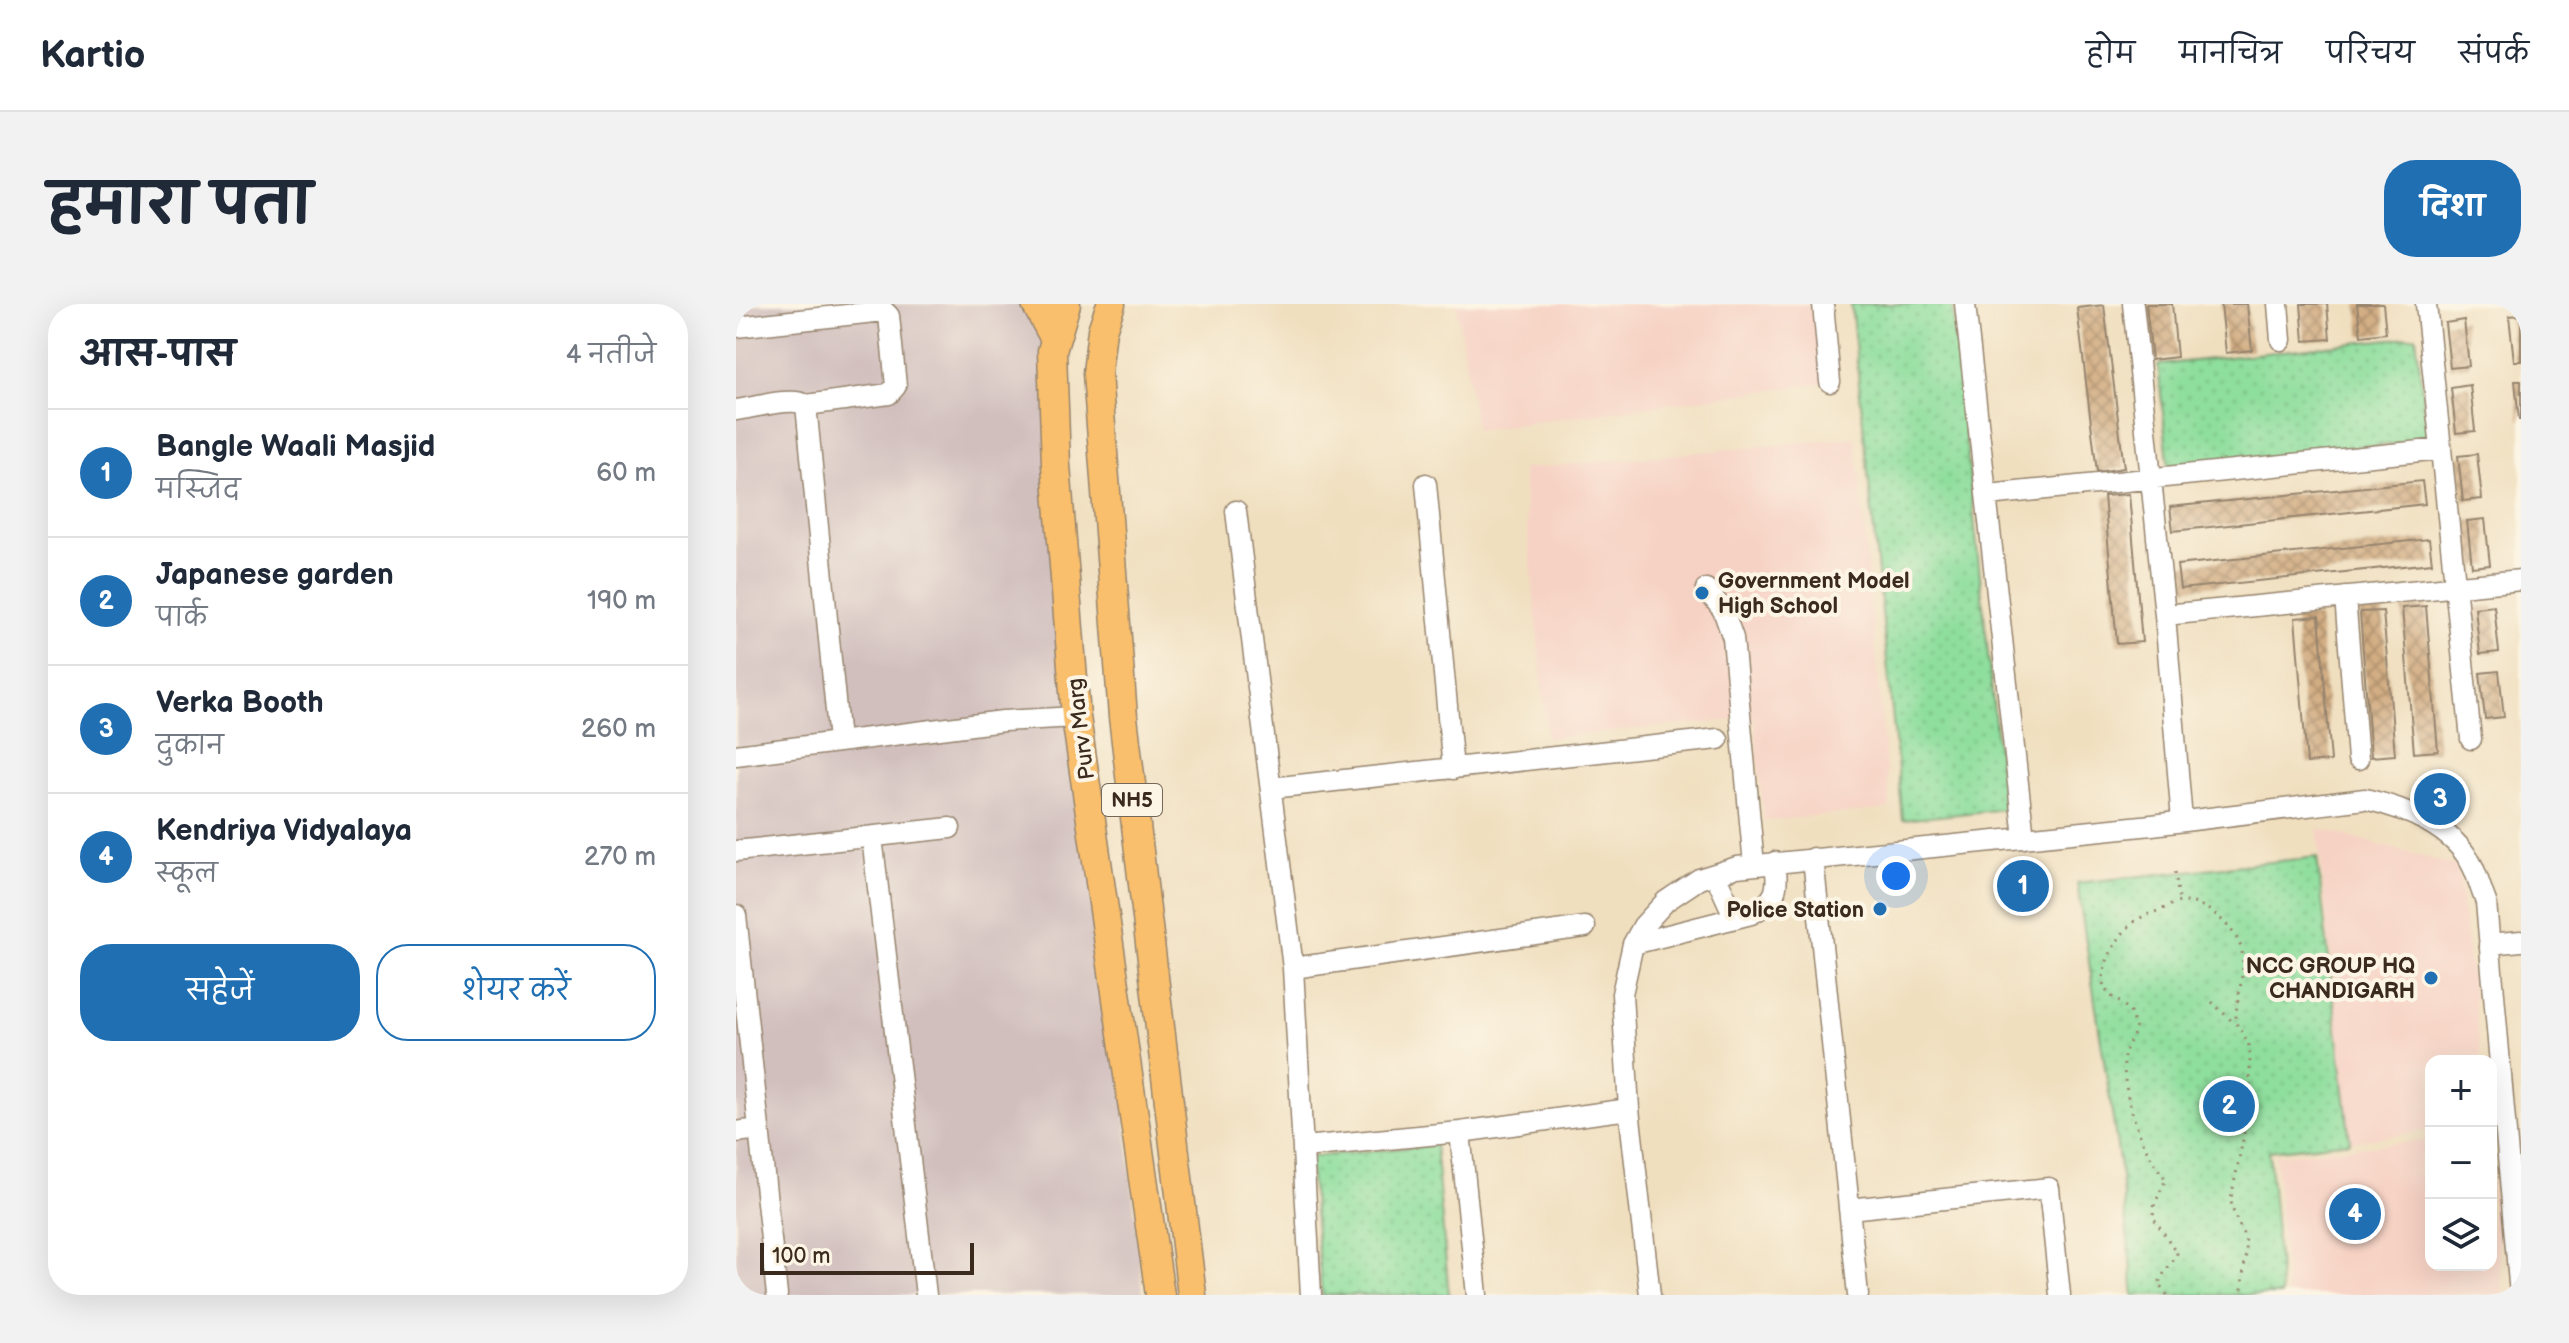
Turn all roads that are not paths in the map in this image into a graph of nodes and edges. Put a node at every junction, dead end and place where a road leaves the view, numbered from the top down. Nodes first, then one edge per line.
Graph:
1 (1036, 304) edge
2 (1066, 304) edge
3 (1111, 304) edge
4 (1129, 304) edge
5 (1823, 304) edge
6 (1965, 304) edge
7 (2133, 304) edge
8 (2278, 304) edge
9 (2426, 304) edge
10 (736, 327) edge
11 (1055, 339) junction
12 (2281, 340) dead end
13 (1097, 373) junction
14 (1830, 382) dead end
15 (806, 405) junction
16 (736, 410) edge
17 (2441, 449) junction
18 (2151, 479) junction
19 (1426, 484) dead end
20 (1988, 495) junction
21 (1236, 511) dead end
22 (2521, 580) edge
23 (2456, 586) junction
24 (1706, 589) dead end
25 (2345, 597) junction
26 (2165, 615) junction
27 (1076, 717) junction
28 (1718, 739) dead end
29 (2471, 739) dead end
30 (839, 741) junction
31 (736, 755) edge
32 (2358, 759) dead end
33 (1453, 769) junction
34 (1271, 788) junction
35 (2182, 821) junction
36 (950, 828) dead end
37 (872, 837) junction
38 (2024, 838) junction
39 (736, 851) edge
40 (1813, 858) junction
41 (1764, 864) junction
42 (1715, 874) junction
43 (736, 915) edge
44 (1735, 918) junction
45 (1585, 927) dead end
46 (2521, 941) edge
47 (1633, 944) junction
48 (2489, 944) junction
49 (1293, 968) junction
50 (1629, 1109) junction
51 (759, 1129) junction
52 (736, 1132) edge
53 (1460, 1132) junction
54 (1304, 1147) junction
55 (1849, 1209) junction
56 (777, 1295) edge
57 (926, 1295) edge
58 (1160, 1295) edge
59 (1192, 1295) edge
60 (1311, 1295) edge
61 (1477, 1295) edge
62 (1650, 1295) edge
63 (1858, 1295) edge
64 (2060, 1295) edge
65 (2520, 1295) edge

1 - 11 highway
2 - 11 highway, Purv Marg / NH5
3 - 13 highway, Purv Marg / NH5
4 - 13 highway
5 - 14 street
6 - 20 street
7 - 18 street
8 - 12 street
9 - 17 street
10 - 15 street
11 - 27 highway, Purv Marg / NH5
13 - 59 highway, Purv Marg / NH5
15 - 16 street
15 - 30 street
17 - 18 street
17 - 23 street
18 - 20 street
18 - 26 street
19 - 33 street
20 - 38 street
21 - 34 street
22 - 23 street
23 - 25 street
23 - 29 street
24 - 41 street
25 - 26 street
25 - 32 street
26 - 35 street
27 - 30 street
27 - 58 highway, Purv Marg / NH5
28 - 33 street
30 - 31 street
33 - 34 street
34 - 49 street
35 - 38 street
35 - 48 street
36 - 37 street
37 - 39 street
37 - 57 street
38 - 40 street
40 - 41 street
40 - 55 street
41 - 42 street
41 - 44 street
42 - 44 street
42 - 47 street
43 - 51 street
44 - 47 street
45 - 49 street
46 - 48 street
47 - 50 street
48 - 65 street
49 - 54 street
50 - 53 street
50 - 62 street
51 - 52 street
51 - 56 street
53 - 54 street
53 - 61 street
54 - 60 street
55 - 63 street
55 - 64 street

